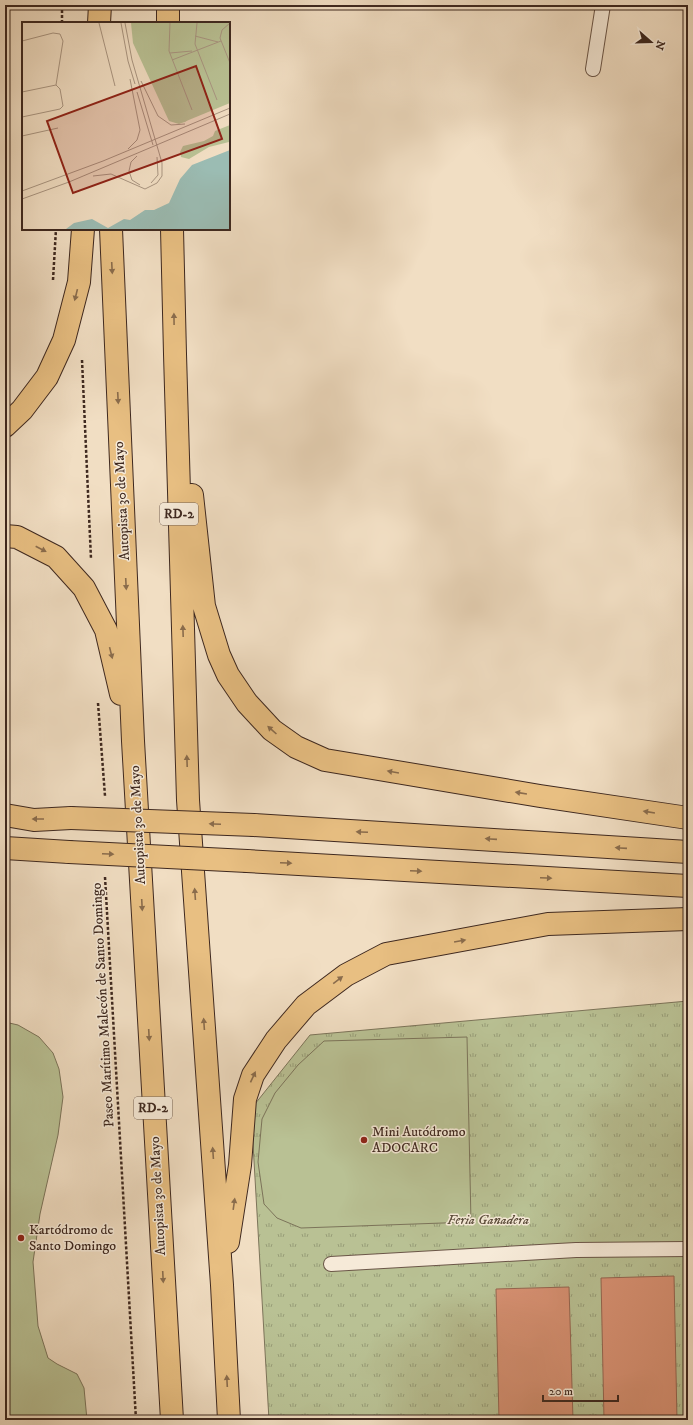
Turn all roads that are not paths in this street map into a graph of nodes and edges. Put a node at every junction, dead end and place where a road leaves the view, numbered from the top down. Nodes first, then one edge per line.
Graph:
1 (100, 5) edge
2 (168, 5) edge
3 (603, 5) edge
4 (100, 22) edge
5 (168, 22) edge
6 (593, 69) dead end
7 (83, 230) edge
8 (110, 230) edge
9 (172, 230) edge
10 (175, 354) junction
11 (5, 426) edge
12 (5, 536) edge
13 (133, 741) junction
14 (5, 815) edge
15 (688, 818) edge
16 (5, 848) edge
17 (688, 852) edge
18 (688, 886) edge
19 (688, 919) edge
20 (688, 1249) edge
21 (331, 1264) dead end
22 (222, 1285) junction
23 (172, 1420) edge
24 (229, 1420) edge

1 - 4 highway
2 - 5 highway
3 - 6 lane
7 -> 11 highway
8 -> 13 highway, Autopista 30 de Mayo / RD-2
10 -> 9 highway, RD-2
15 -> 10 highway
22 -> 10 highway, RD-2
12 -> 13 highway
13 -> 23 highway, Autopista 30 de Mayo / RD-2
17 -> 14 highway, bridge
16 -> 18 highway, bridge
22 -> 19 highway
20 - 21 lane
24 -> 22 highway, RD-2

